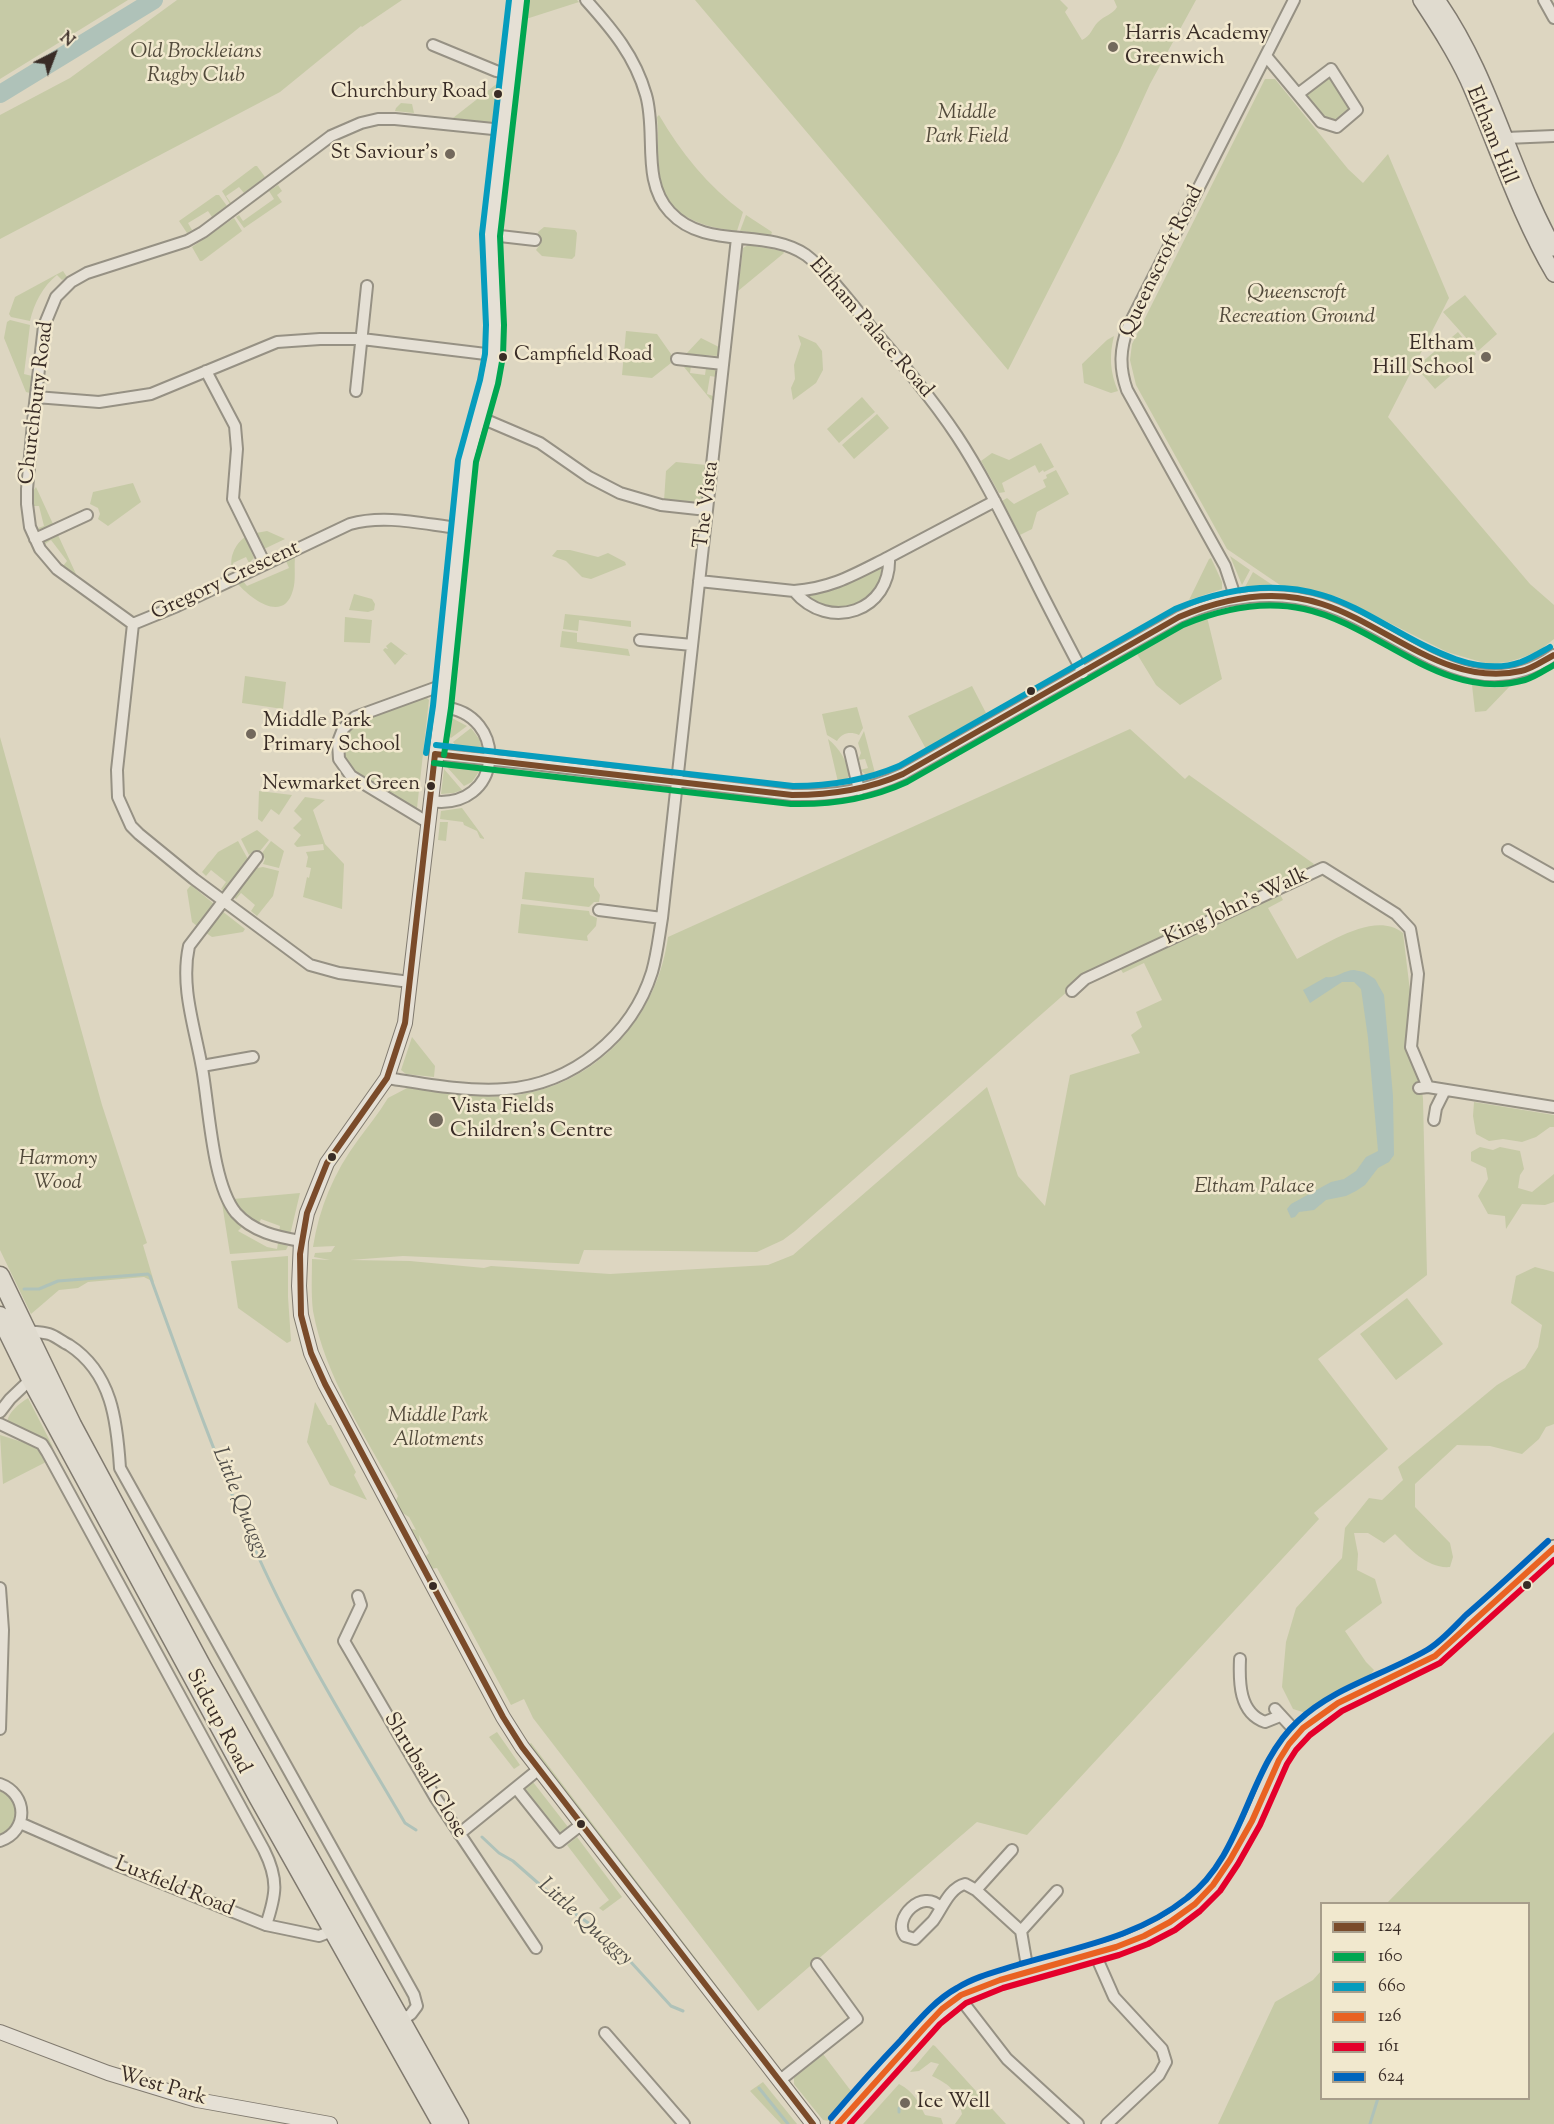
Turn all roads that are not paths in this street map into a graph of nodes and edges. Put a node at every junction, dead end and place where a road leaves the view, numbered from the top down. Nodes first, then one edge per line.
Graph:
1 (518, 0) edge
2 (586, 0) edge
3 (1294, 0) edge
4 (1421, 0) edge
5 (1544, 0) edge
6 (1443, 2) edge
7 (1554, 18) edge
8 (433, 45) dead end
9 (1266, 56) junction
10 (509, 74) junction
11 (1298, 94) junction
12 (503, 130) junction
13 (1554, 136) edge
14 (1506, 138) junction
15 (491, 235) junction
16 (737, 238) junction
17 (535, 240) dead end
18 (1554, 248) edge
19 (1554, 274) edge
20 (367, 286) dead end
21 (362, 339) junction
22 (494, 355) junction
23 (676, 359) dead end
24 (723, 364) junction
25 (206, 371) junction
26 (356, 392) dead end
27 (36, 398) junction
28 (479, 417) junction
29 (995, 501) junction
30 (707, 510) junction
31 (87, 514) dead end
32 (458, 528) junction
33 (35, 539) junction
34 (889, 557) junction
35 (265, 564) junction
36 (699, 581) junction
37 (794, 591) junction
38 (1236, 599) junction
39 (133, 624) junction
40 (640, 640) dead end
41 (692, 645) junction
42 (1554, 655) edge
43 (1083, 673) junction
44 (443, 686) junction
45 (442, 707) junction
46 (850, 752) dead end
47 (435, 754) junction
48 (490, 761) junction
49 (677, 782) junction
50 (859, 790) junction
51 (430, 801) junction
52 (427, 822) junction
53 (1508, 850) dead end
54 (257, 857) dead end
55 (1554, 876) edge
56 (224, 900) junction
57 (599, 910) dead end
58 (662, 918) junction
59 (410, 982) junction
60 (1072, 991) dead end
61 (253, 1057) dead end
62 (202, 1066) junction
63 (387, 1078) junction
64 (1445, 1090) junction
65 (1554, 1107) edge
66 (1434, 1120) dead end
67 (301, 1241) junction
68 (0, 1276) edge
69 (0, 1316) edge
70 (26, 1331) junction
71 (31, 1379) junction
72 (0, 1412) edge
73 (0, 1424) edge
74 (1554, 1548) edge
75 (0, 1588) edge
76 (358, 1596) dead end
77 (1240, 1659) dead end
78 (0, 1729) edge
79 (1298, 1734) junction
80 (539, 1768) junction
81 (0, 1784) edge
82 (516, 1788) junction
83 (20, 1823) junction
84 (582, 1824) junction
85 (459, 1834) junction
86 (0, 1840) edge
87 (1012, 1850) dead end
88 (976, 1890) junction
89 (1057, 1891) dead end
90 (940, 1907) junction
91 (266, 1925) junction
92 (332, 1931) junction
93 (1021, 1931) junction
94 (536, 1948) dead end
95 (1095, 1954) junction
96 (817, 1964) dead end
97 (1028, 1972) junction
98 (959, 1997) junction
99 (401, 2021) junction
100 (0, 2032) edge
101 (604, 2033) dead end
102 (779, 2081) junction
103 (330, 2124) edge
104 (442, 2124) edge
105 (459, 2124) edge
106 (684, 2124) edge
107 (813, 2124) edge
108 (838, 2124) edge
109 (1077, 2124) edge
110 (1107, 2124) edge

1 - 10 street
2 - 16 street, Eltham Palace Road
3 - 9 street, Queenscroft Road
4 - 19 main road, Eltham Hill
5 - 7 street
6 - 14 main road, Eltham Hill
8 - 10 street
9 - 11 street
9 - 38 street, Queenscroft Road
10 - 12 street
11 - 11 street
12 - 15 street
12 - 27 street, Churchbury Road
13 - 14 street
14 - 18 main road, Eltham Hill
15 - 17 street
15 - 22 street
16 - 24 street, The Vista
16 - 29 street, Eltham Palace Road
20 - 21 street
21 - 22 street
21 - 25 street
21 - 26 street
22 - 28 street
23 - 24 street
24 - 30 street, The Vista
25 - 27 street
25 - 35 street
27 - 33 street, Churchbury Road
28 - 30 street
28 - 32 street
29 - 34 street
29 - 43 street, Eltham Palace Road
30 - 36 street, The Vista
31 - 33 street
32 - 35 street, Gregory Crescent
32 - 44 street
33 - 39 street, Churchbury Road
34 - 37 street
34 - 37 street
35 - 39 street, Gregory Crescent
36 - 37 street
36 - 41 street, The Vista
38 - 42 street
38 - 43 street
39 - 56 street, Gregory Crescent
40 - 41 street
41 - 49 street, The Vista
43 - 50 street
44 - 45 street
44 - 52 street
45 - 47 street
45 - 48 street
46 - 50 street
47 - 48 street
47 - 51 street
48 - 49 street
48 - 51 street
49 - 50 street
49 - 58 street, The Vista
51 - 52 street
52 - 59 street
53 - 55 street
54 - 56 street
56 - 59 street, Gregory Crescent
56 - 62 street
57 - 58 street
58 - 63 street, The Vista
59 - 63 street
60 - 64 street, King John's Walk
61 - 62 street
62 - 67 street
63 - 67 street
64 - 65 street
64 - 66 street
67 - 80 street
68 - 70 highway, Sidcup Road
69 - 71 highway, Sidcup Road
70 - 99 highway, Sidcup Road
70 - 99 street, Sidcup Road
71 - 72 street
71 - 92 highway, Sidcup Road
73 - 91 street, Sidcup Road
74 - 79 main road
75 - 78 street
76 - 85 street, Shrubsall Close
77 - 79 street
79 - 95 main road
80 - 82 street
80 - 84 street
81 - 83 street
82 - 84 street
82 - 85 street
83 - 86 street
83 - 91 street, Luxfield Road
84 - 102 street
85 - 94 street, Shrubsall Close
87 - 88 street
88 - 90 street
88 - 93 street
89 - 93 street
90 - 90 street
91 - 92 street, Luxfield Road
92 - 104 highway, Sidcup Road
93 - 97 street
95 - 97 main road
95 - 110 street
96 - 102 street
97 - 98 main road
98 - 108 main road
98 - 109 street
99 - 105 highway, Sidcup Road
100 - 103 street, West Park
101 - 106 street
102 - 107 street

